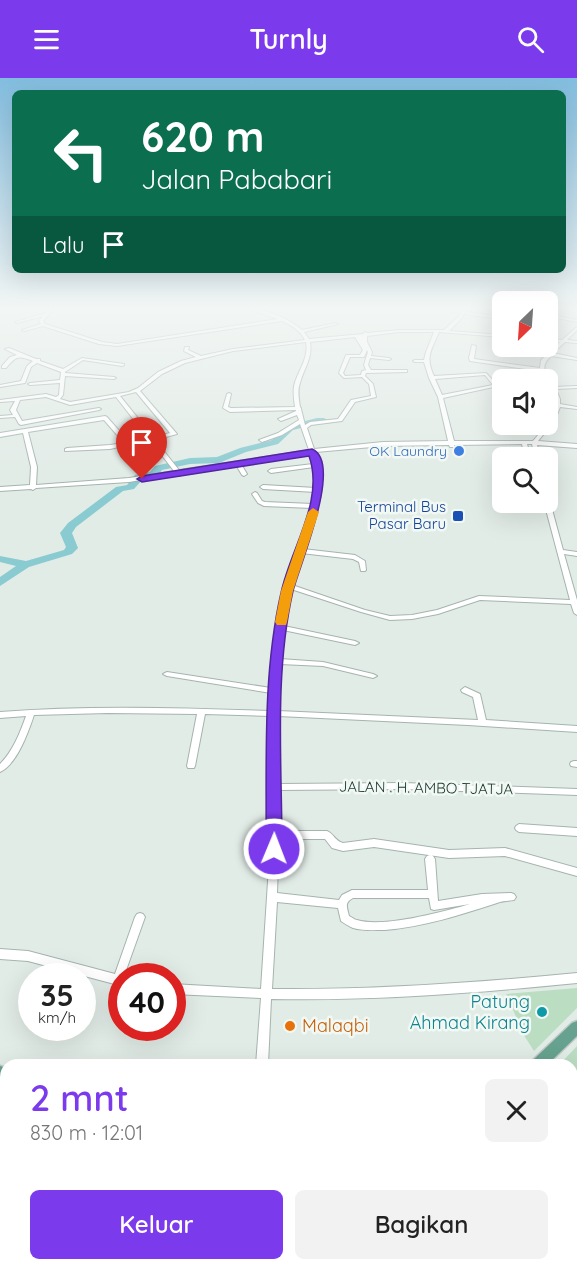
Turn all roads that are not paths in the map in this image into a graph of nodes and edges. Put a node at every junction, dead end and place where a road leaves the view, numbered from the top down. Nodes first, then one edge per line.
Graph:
1 (7, 364) edge
2 (33, 364) edge
3 (46, 364) edge
4 (77, 364) edge
5 (111, 364) edge
6 (183, 364) edge
7 (307, 364) edge
8 (345, 364) edge
9 (366, 364) edge
10 (428, 364) edge
11 (491, 364) joint
12 (543, 364) edge
13 (122, 365) dead end
14 (4, 367) dead end
15 (542, 369) joint
16 (86, 371) dead end
17 (369, 371) junction
18 (405, 371) dead end
19 (64, 372) junction
20 (486, 374) junction
21 (363, 376) junction
22 (114, 378) dead end
23 (431, 378) junction
24 (63, 381) junction
25 (492, 381) edge
26 (30, 384) dead end
27 (0, 386) edge
28 (492, 387) edge
29 (577, 387) edge
30 (558, 388) edge
31 (137, 391) junction
32 (229, 394) dead end
33 (354, 394) dead end
34 (117, 395) junction
35 (440, 396) junction
36 (18, 399) junction
37 (57, 399) junction
38 (361, 399) junction
39 (93, 400) junction
40 (558, 400) edge
41 (0, 401) edge
42 (560, 405) junction
43 (577, 408) edge
44 (99, 409) junction
45 (299, 410) junction
46 (15, 416) junction
47 (2, 417) dead end
48 (105, 418) junction
49 (281, 419) dead end
50 (302, 425) junction
51 (25, 432) junction
52 (0, 435) edge
53 (152, 439) junction
54 (262, 440) dead end
55 (128, 444) junction
56 (452, 444) junction
57 (524, 444) junction
58 (534, 444) junction
59 (577, 446) edge
60 (525, 447) edge
61 (535, 447) edge
62 (67, 450) dead end
63 (312, 452) junction
64 (238, 463) junction
65 (317, 465) junction
66 (270, 471) dead end
67 (179, 474) junction
68 (244, 474) dead end
69 (263, 487) dead end
70 (33, 488) junction
71 (0, 489) edge
72 (318, 490) junction
73 (255, 494) dead end
74 (315, 506) junction
75 (550, 513) edge
76 (299, 551) junction
77 (561, 552) junction
78 (577, 554) edge
79 (363, 570) dead end
80 (289, 586) junction
81 (576, 602) edge
82 (577, 613) edge
83 (280, 627) junction
84 (355, 643) dead end
85 (276, 661) junction
86 (167, 674) dead end
87 (373, 676) dead end
88 (275, 690) junction
89 (465, 690) dead end
90 (202, 711) junction
91 (31, 712) junction
92 (274, 714) junction
93 (0, 715) edge
94 (483, 723) junction
95 (577, 729) edge
96 (191, 766) dead end
97 (0, 769) edge
98 (275, 787) junction
99 (577, 792) edge
100 (519, 828) dead end
101 (577, 832) edge
102 (274, 835) junction
103 (430, 859) dead end
104 (577, 872) edge
105 (432, 894) junction
106 (272, 897) junction
107 (511, 897) dead end
108 (342, 904) junction
109 (437, 911) junction
110 (140, 917) dead end
111 (0, 954) edge
112 (125, 963) edge
113 (108, 977) edge
114 (577, 978) edge
115 (186, 990) edge
116 (266, 994) junction
117 (577, 1027) edge
118 (262, 1059) edge
119 (544, 1059) edge

1 - 14 street
2 - 27 street
3 - 19 street
4 - 19 street
5 - 13 street
6 - 31 street
7 - 45 street
8 - 21 street
9 - 17 street
10 - 23 street
11 - 15 street
11 - 20 street
12 - 15 street
16 - 19 street
17 - 18 street
17 - 21 street
19 - 22 street
19 - 24 street
20 - 23 street
20 - 25 street
21 - 38 street
23 - 35 street
24 - 26 street
24 - 37 street
28 - 35 street
29 - 30 street
31 - 34 street
31 - 53 street
32 - 45 street
33 - 38 street
34 - 39 street
34 - 53 street
35 - 56 street
36 - 37 street
36 - 41 street
36 - 46 street
37 - 39 street
38 - 50 street
39 - 44 street
40 - 42 street
42 - 43 street
42 - 58 street
44 - 46 street
44 - 48 street
45 - 49 street
45 - 50 street
46 - 47 street
48 - 51 street
48 - 55 street
50 - 54 street
50 - 63 street
51 - 52 street
51 - 70 street
53 - 55 street
53 - 67 street
55 - 62 street
56 - 57 street
56 - 63 street
57 - 58 street
57 - 60 street
58 - 59 street
58 - 61 street
63 - 64 street
63 - 65 street
64 - 67 street
64 - 68 street
65 - 66 street
65 - 72 street
67 - 70 street
69 - 72 street
70 - 71 street
72 - 74 street
73 - 74 street
74 - 76 street
75 - 77 street
76 - 79 street
76 - 80 street
77 - 78 street
77 - 81 street
80 - 81 street
80 - 83 street
81 - 82 street
83 - 84 street
83 - 85 street
85 - 87 street
85 - 88 street
86 - 88 street
88 - 92 street
89 - 94 street
90 - 91 street
90 - 92 street
90 - 96 street
91 - 93 street
91 - 97 street
92 - 94 street
92 - 98 street
94 - 95 street
98 - 99 street, JALAN . H. AMBO TJATJA
98 - 102 street
100 - 101 street
102 - 104 street
102 - 106 street
103 - 105 street
105 - 108 street
105 - 109 street
106 - 108 street
106 - 116 street
107 - 109 street
108 - 109 street
110 - 112 street
111 - 113 street
114 - 116 street
115 - 116 street
116 - 118 street
117 - 119 main road

